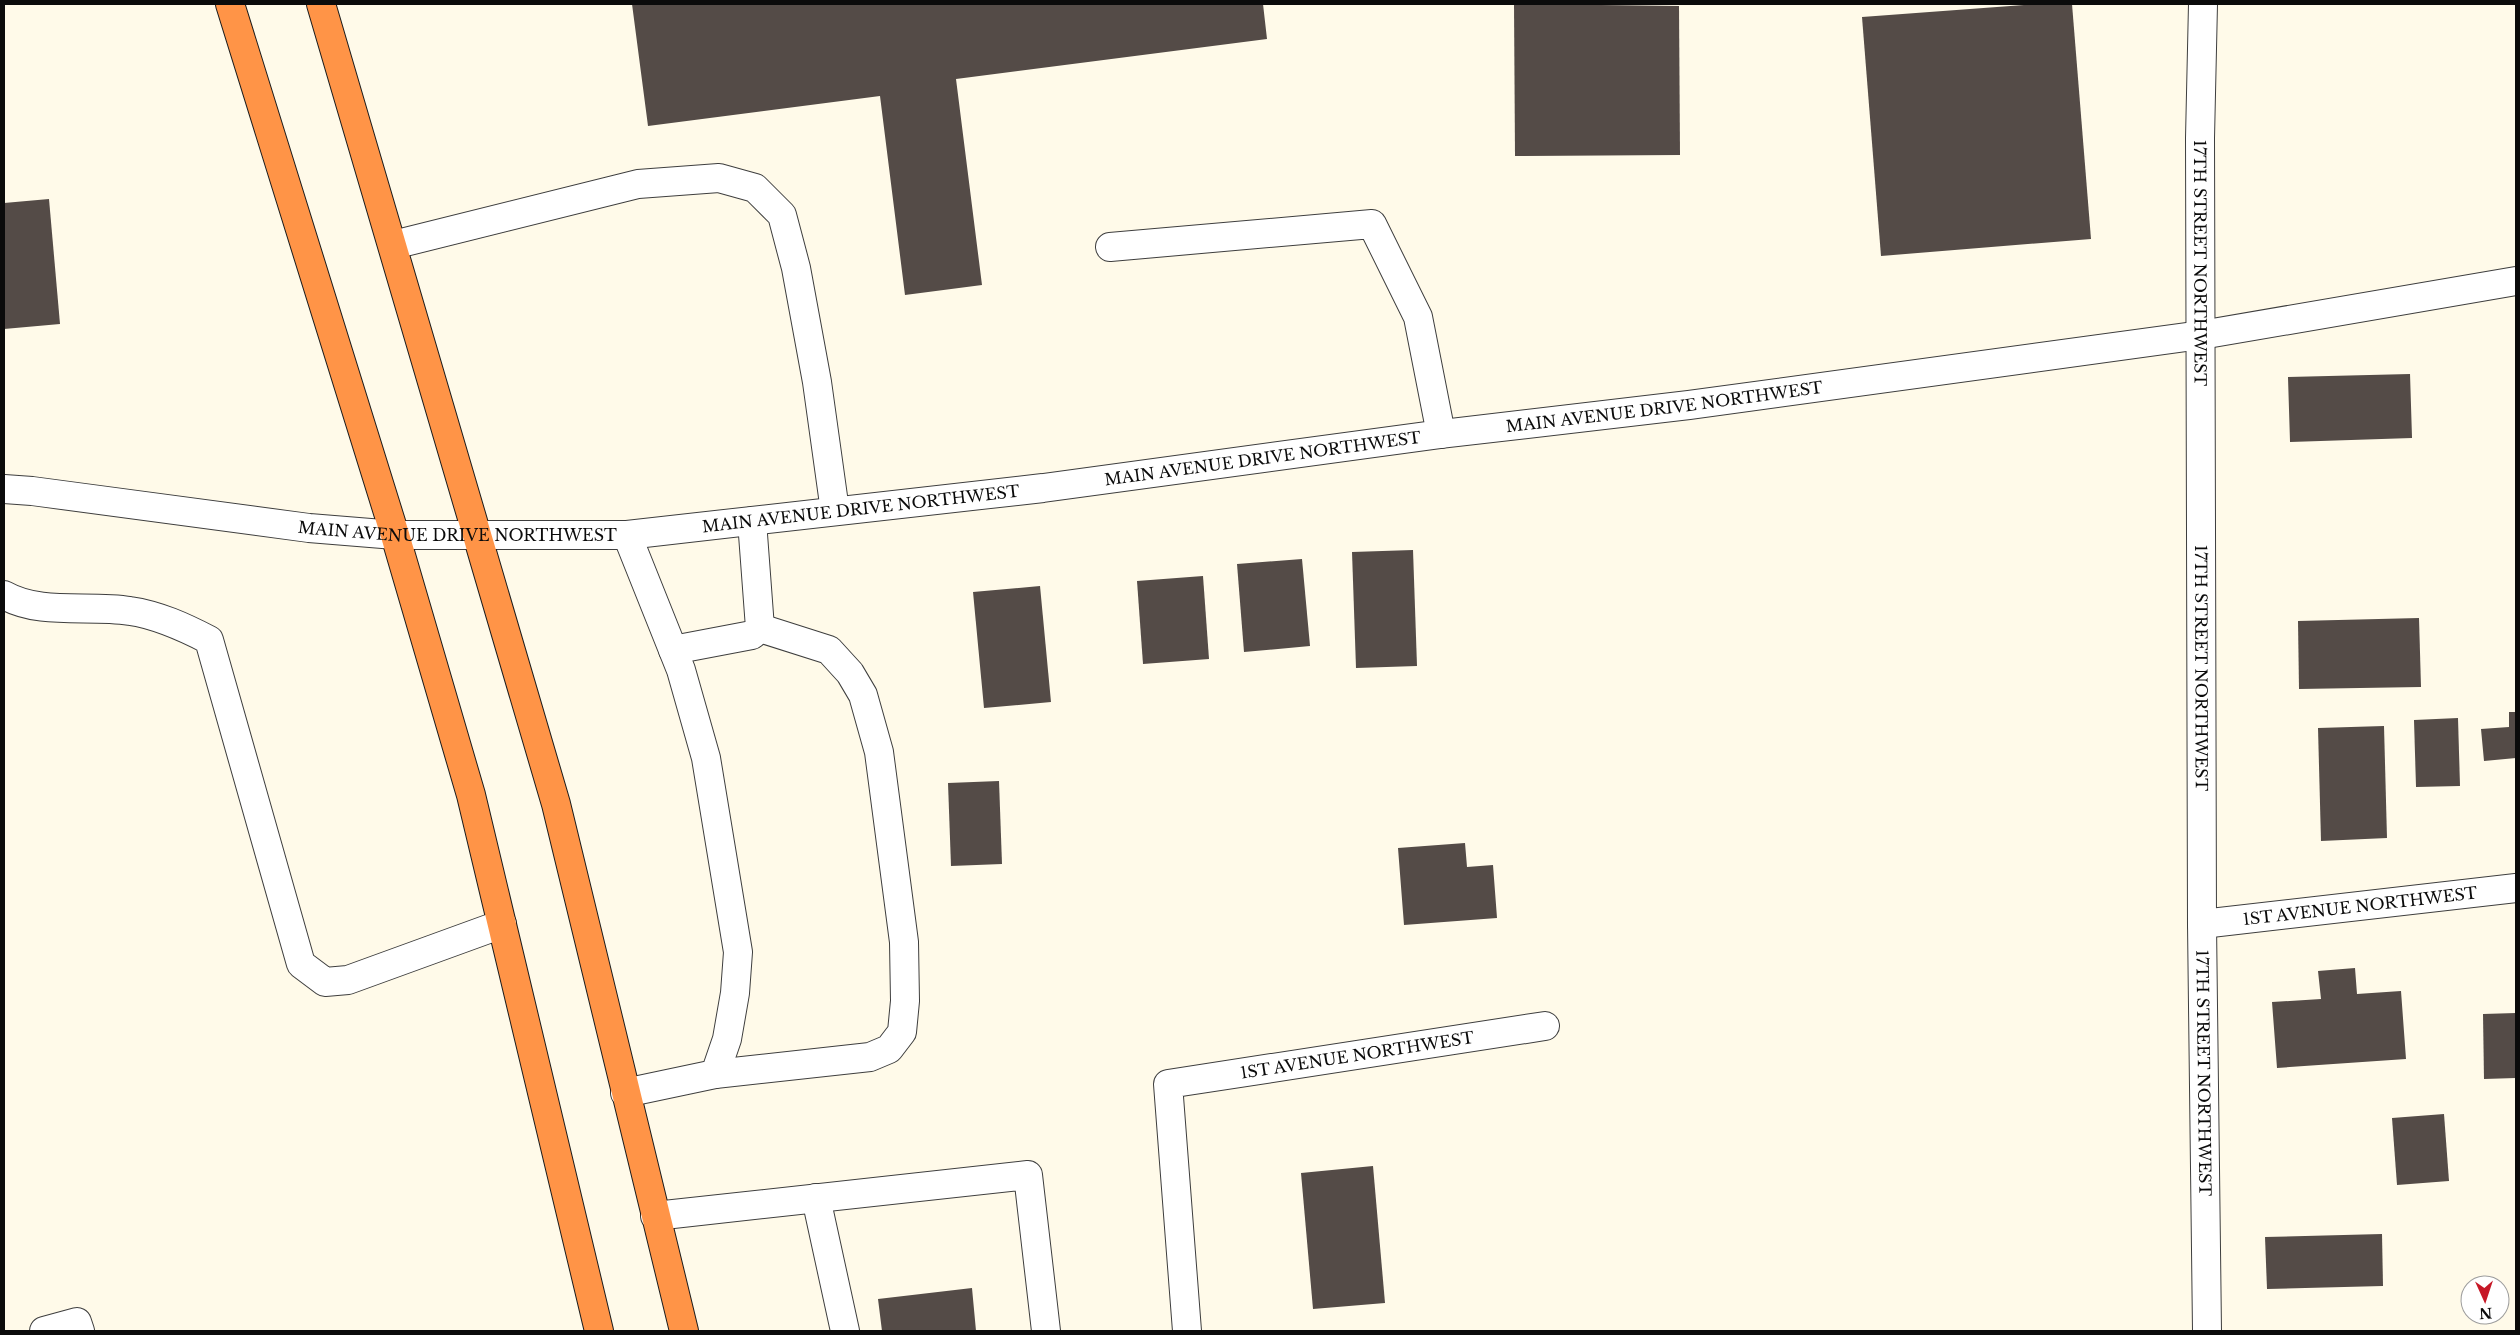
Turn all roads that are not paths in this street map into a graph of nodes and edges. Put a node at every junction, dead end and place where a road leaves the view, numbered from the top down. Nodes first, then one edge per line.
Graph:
1 (230, 4) edge
2 (321, 4) edge
3 (2203, 4) edge
4 (392, 245) junction
5 (1110, 247) dead end
6 (2516, 282) edge
7 (2201, 335) junction
8 (1441, 434) junction
9 (4, 489) edge
10 (835, 512) junction
11 (752, 521) junction
12 (394, 534) junction
13 (479, 535) junction
14 (627, 535) junction
15 (4, 595) edge
16 (760, 628) junction
17 (673, 650) junction
18 (2516, 888) edge
19 (502, 924) junction
20 (2202, 924) junction
21 (1545, 1026) dead end
22 (715, 1074) junction
23 (625, 1092) junction
24 (816, 1198) junction
25 (656, 1216) junction
26 (44, 1331) edge
27 (80, 1331) edge
28 (599, 1331) edge
29 (684, 1331) edge
30 (845, 1331) edge
31 (1046, 1331) edge
32 (1187, 1331) edge
33 (2208, 1331) edge

1 - 12 highway
2 - 4 highway
3 - 7 street, 17TH STREET NORTHWEST
4 - 10 street
4 - 13 highway
5 - 8 street
6 - 7 street, MAIN AVENUE DRIVE NORTHWEST
7 - 8 street, MAIN AVENUE DRIVE NORTHWEST
7 - 20 street, 17TH STREET NORTHWEST
8 - 10 street, MAIN AVENUE DRIVE NORTHWEST
9 - 12 street, MAIN AVENUE DRIVE NORTHWEST
10 - 11 street, MAIN AVENUE DRIVE NORTHWEST
11 - 14 street, MAIN AVENUE DRIVE NORTHWEST
11 - 16 street
12 - 13 street, MAIN AVENUE DRIVE NORTHWEST
12 - 19 highway
13 - 14 street, MAIN AVENUE DRIVE NORTHWEST
13 - 23 highway
14 - 17 street
15 - 19 street
16 - 17 street
16 - 22 street
17 - 22 street
18 - 20 street, 1ST AVENUE NORTHWEST
19 - 28 highway
20 - 33 street, 17TH STREET NORTHWEST
21 - 32 street, 1ST AVENUE NORTHWEST
22 - 23 street
23 - 25 highway
24 - 25 street
24 - 30 street
24 - 31 street
25 - 29 highway
26 - 27 street

